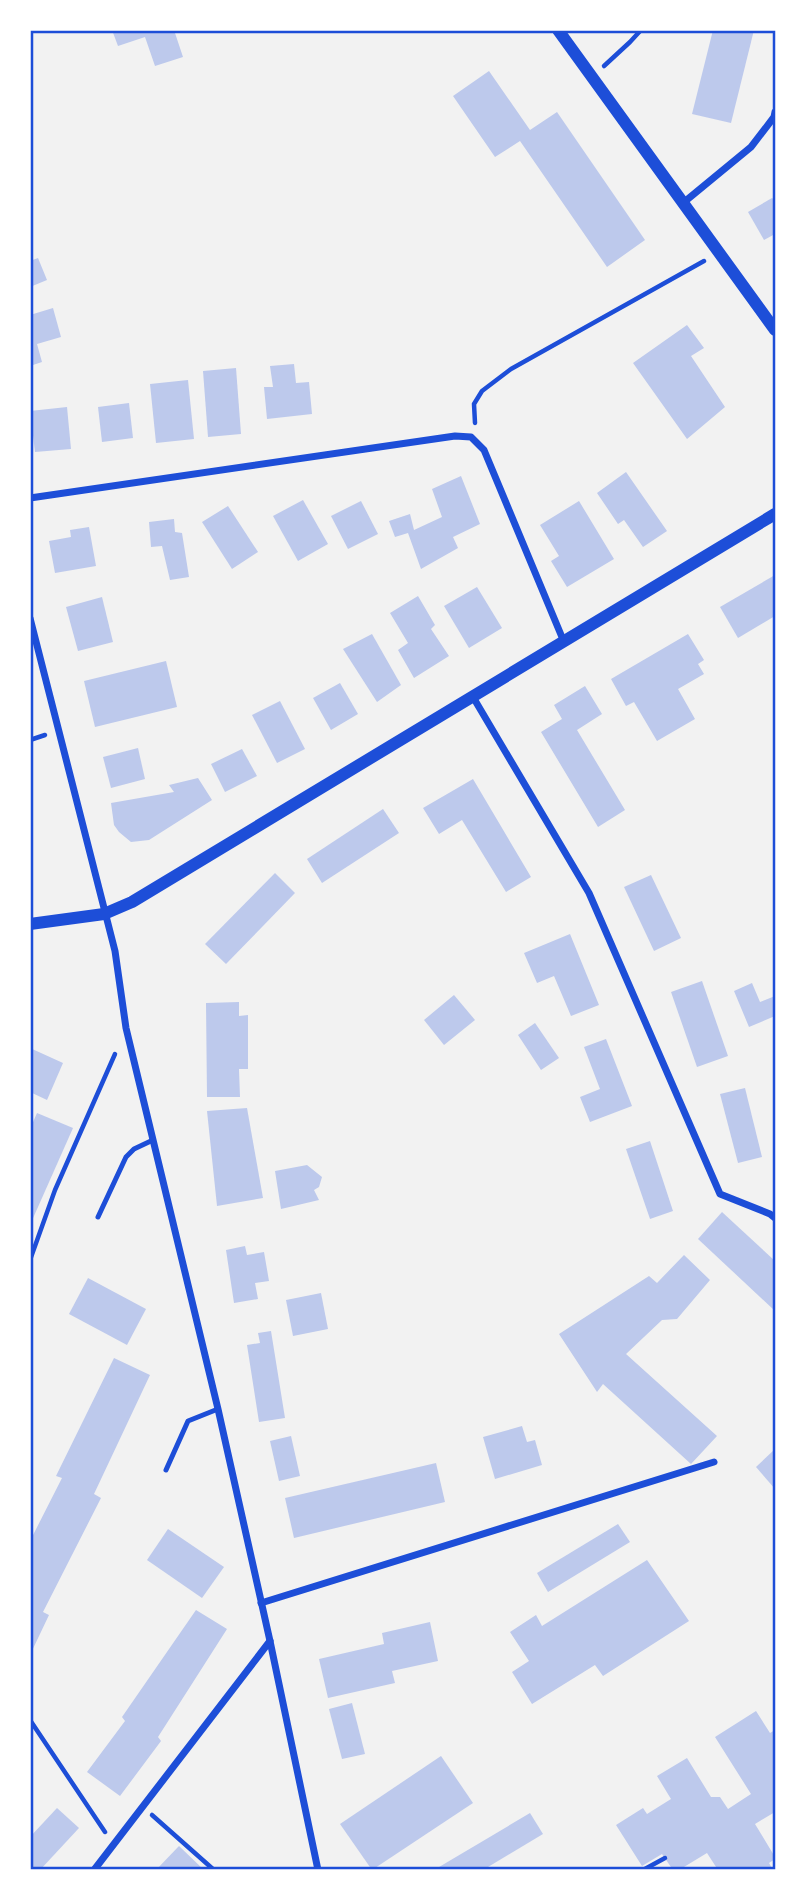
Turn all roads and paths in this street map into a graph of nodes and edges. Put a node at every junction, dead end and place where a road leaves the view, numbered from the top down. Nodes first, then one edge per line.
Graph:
1 (558, 30) edge
2 (640, 30) edge
3 (592, 76) junction
4 (775, 112) edge
5 (684, 203) junction
6 (720, 253) junction
7 (775, 330) edge
8 (471, 437) junction
9 (30, 498) edge
10 (775, 514) edge
11 (30, 618) edge
12 (564, 642) junction
13 (473, 697) junction
14 (104, 914) junction
15 (30, 924) edge
16 (126, 1028) junction
17 (153, 1140) junction
18 (98, 1217) dead end
19 (775, 1218) edge
20 (30, 1260) edge
21 (218, 1409) junction
22 (715, 1462) dead end
23 (166, 1469) dead end
24 (261, 1603) junction
25 (270, 1641) junction
26 (30, 1720) edge
27 (143, 1807) junction
28 (114, 1845) junction
29 (665, 1858) dead end
30 (94, 1870) edge
31 (214, 1870) edge
32 (318, 1870) edge
33 (643, 1870) edge

1 - 3 street
2 - 3 path
3 - 5 street
4 - 5 street
5 - 6 street
6 - 7 street
6 - 8 path
8 - 9 street
8 - 12 street
10 - 12 street
11 - 14 street
12 - 13 street
13 - 14 street
13 - 19 street
14 - 15 street
14 - 16 street
16 - 17 street
16 - 20 path
17 - 18 lane
17 - 21 street
21 - 23 lane
21 - 24 street
22 - 24 street
24 - 25 street
25 - 27 street
25 - 32 street
26 - 28 path
27 - 28 street
27 - 31 path
28 - 30 street
29 - 33 path

